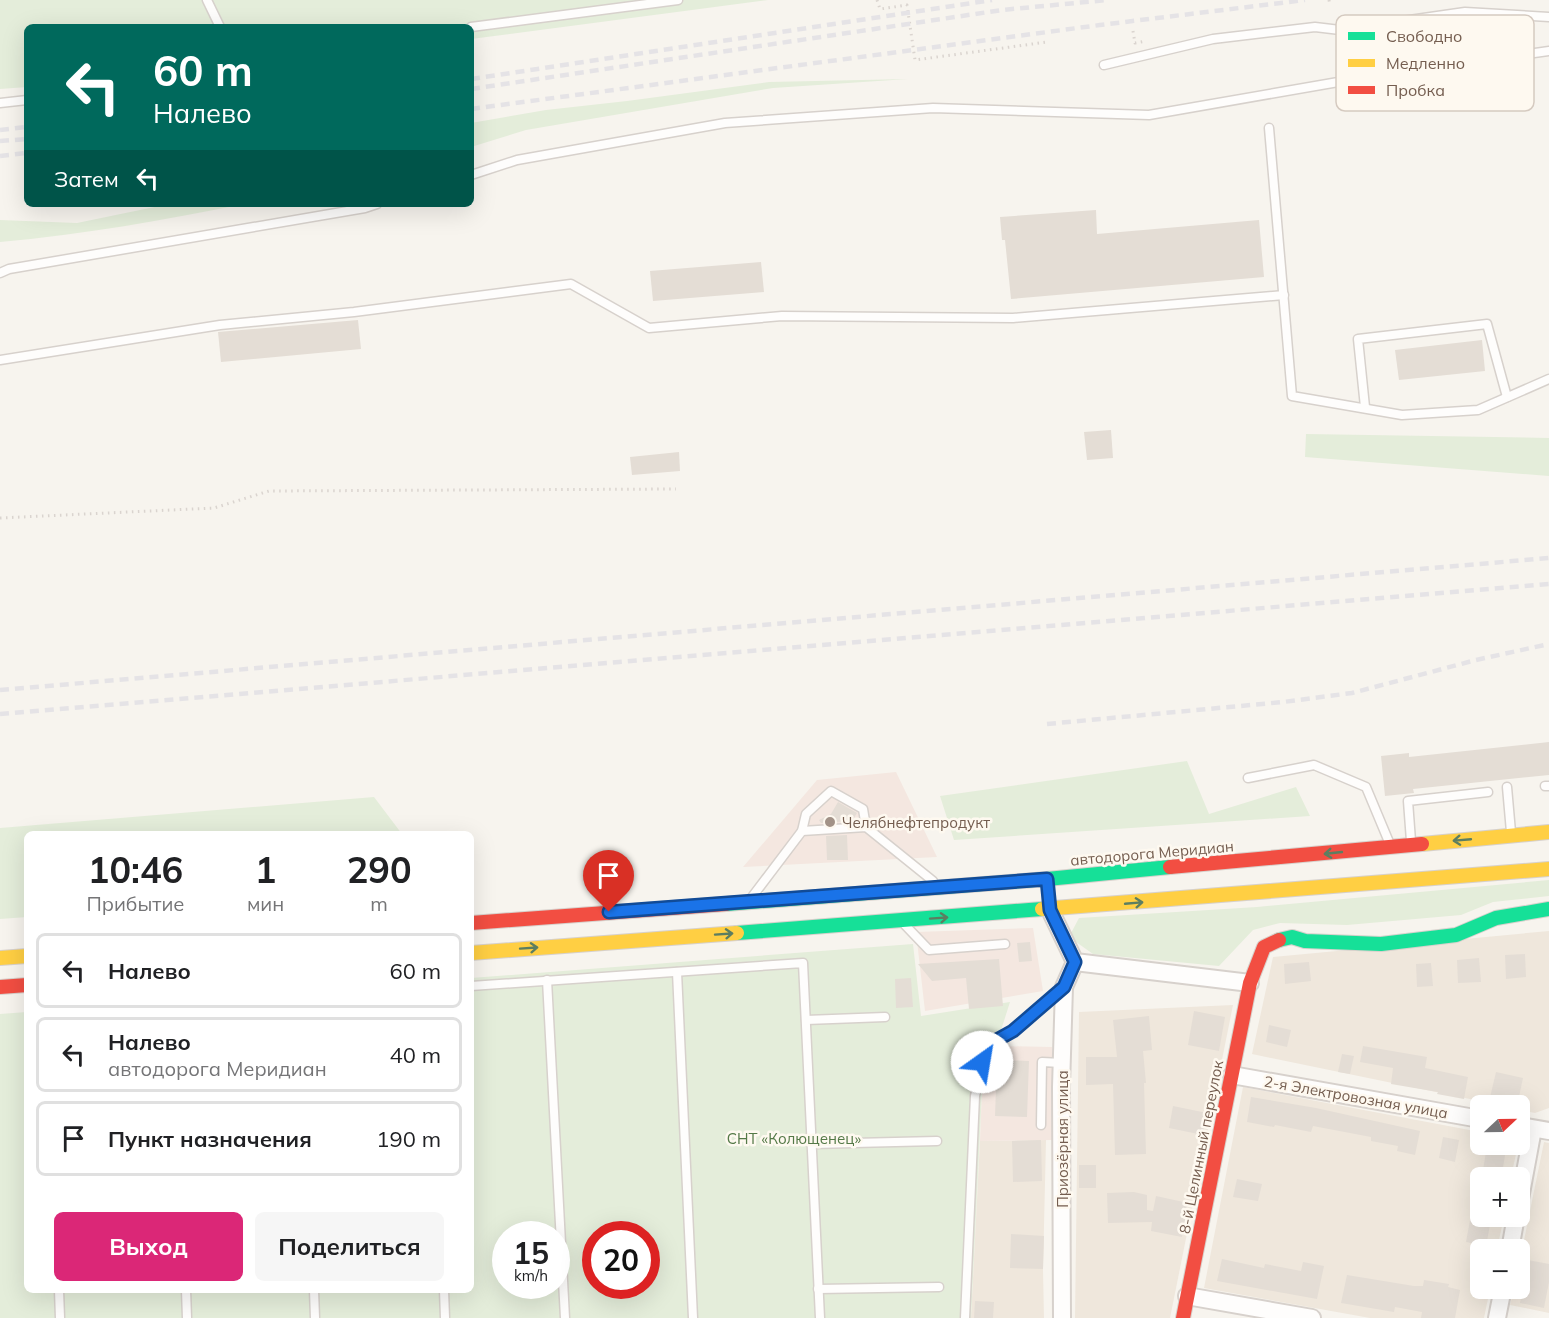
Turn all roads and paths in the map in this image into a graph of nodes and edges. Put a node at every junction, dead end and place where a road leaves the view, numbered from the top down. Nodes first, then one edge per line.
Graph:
1 (207, 0) edge
2 (678, 0) edge
3 (877, 0) edge
4 (1329, 0) edge
5 (1330, 5) dead end
6 (1444, 15) edge
7 (1515, 15) edge
8 (1534, 16) edge
9 (1549, 17) edge
10 (218, 24) edge
11 (474, 27) edge
12 (1336, 30) edge
13 (1133, 31) dead end
14 (1146, 41) dead end
15 (1047, 42) dead end
16 (1549, 51) edge
17 (1534, 53) edge
18 (1104, 65) dead end
19 (1336, 82) edge
20 (24, 100) edge
21 (0, 103) edge
22 (1269, 128) dead end
23 (474, 174) edge
24 (368, 207) edge
25 (0, 273) edge
26 (1284, 296) junction
27 (0, 360) edge
28 (1549, 379) edge
29 (1507, 397) junction
30 (1365, 407) junction
31 (676, 489) dead end
32 (0, 518) edge
33 (1248, 778) dead end
34 (1507, 787) dead end
35 (1488, 792) dead end
36 (866, 827) junction
37 (802, 831) junction
38 (1549, 832) edge
39 (1512, 835) junction
40 (1411, 845) junction
41 (1391, 847) junction
42 (1549, 870) edge
43 (941, 887) junction
44 (1049, 894) junction
45 (748, 902) junction
46 (1549, 909) edge
47 (901, 921) junction
48 (474, 923) edge
49 (1005, 944) dead end
50 (474, 953) edge
51 (24, 956) edge
52 (0, 958) edge
53 (1075, 962) junction
54 (676, 972) junction
55 (548, 980) junction
56 (1250, 983) junction
57 (24, 985) edge
58 (474, 986) edge
59 (0, 987) edge
60 (1064, 987) junction
61 (885, 1017) dead end
62 (806, 1020) junction
63 (1062, 1063) junction
64 (1232, 1075) junction
65 (1470, 1117) edge
66 (1041, 1125) dead end
67 (1539, 1129) edge
68 (937, 1141) dead end
69 (812, 1143) junction
70 (1529, 1167) edge
71 (939, 1287) dead end
72 (818, 1288) junction
73 (59, 1293) edge
74 (186, 1293) edge
75 (314, 1293) edge
76 (444, 1293) edge
77 (1188, 1296) junction
78 (1502, 1299) edge
79 (60, 1318) edge
80 (187, 1318) edge
81 (315, 1318) edge
82 (445, 1318) edge
83 (565, 1318) edge
84 (693, 1318) edge
85 (820, 1318) edge
86 (965, 1318) edge
87 (1062, 1318) edge
88 (1183, 1318) edge
89 (1312, 1318) edge
90 (1499, 1318) edge

1 - 10 lane
2 - 11 lane
3 - 15 path
4 - 5 path
6 - 7 lane
8 - 9 lane
12 - 18 lane
13 - 14 path
16 - 17 lane
19 - 23 lane
20 - 21 lane
22 - 26 lane
24 - 25 lane
26 - 27 lane
26 - 30 lane
28 - 29 lane
29 - 30 lane
29 - 30 lane
31 - 32 path
33 - 41 lane
34 - 39 lane
35 - 40 lane
36 - 37 lane
36 - 37 lane
36 - 43 lane
37 - 45 lane
38 - 39 main road, автодорога Меридиан
39 -> 40 main road, автодорога Меридиан
40 - 41 main road, автодорога Меридиан
41 -> 44 main road, автодорога Меридиан
44 -> 42 main road, автодорога Меридиан
43 - 44 main road, автодорога Меридиан
43 - 45 main road, автодорога Меридиан
47 -> 44 main road, автодорога Меридиан
44 - 53 street
45 - 48 main road, автодорога Меридиан
46 - 56 main road, 8-й Целинный переулок
47 - 49 lane
50 -> 47 main road, автодорога Меридиан
51 - 52 main road
53 - 56 street
53 - 60 street, Приозёрная улица
54 - 55 lane
54 - 62 lane
54 - 84 lane
55 - 58 lane
55 - 83 lane
56 - 64 main road, 8-й Целинный переулок
57 - 59 main road
60 - 63 street, Приозёрная улица
60 - 86 lane
61 - 62 lane
62 - 69 lane
63 - 66 lane
63 - 87 street, Приозёрная улица
64 - 65 street, 2-я Электровозная улица
64 - 77 main road, 8-й Целинный переулок
67 - 70 street
68 - 69 lane
69 - 72 lane
71 - 72 lane
72 - 85 lane
73 - 79 lane
74 - 80 lane
75 - 81 lane
76 - 82 lane
77 - 88 main road, 8-й Целинный переулок
77 - 89 street
78 - 90 street

